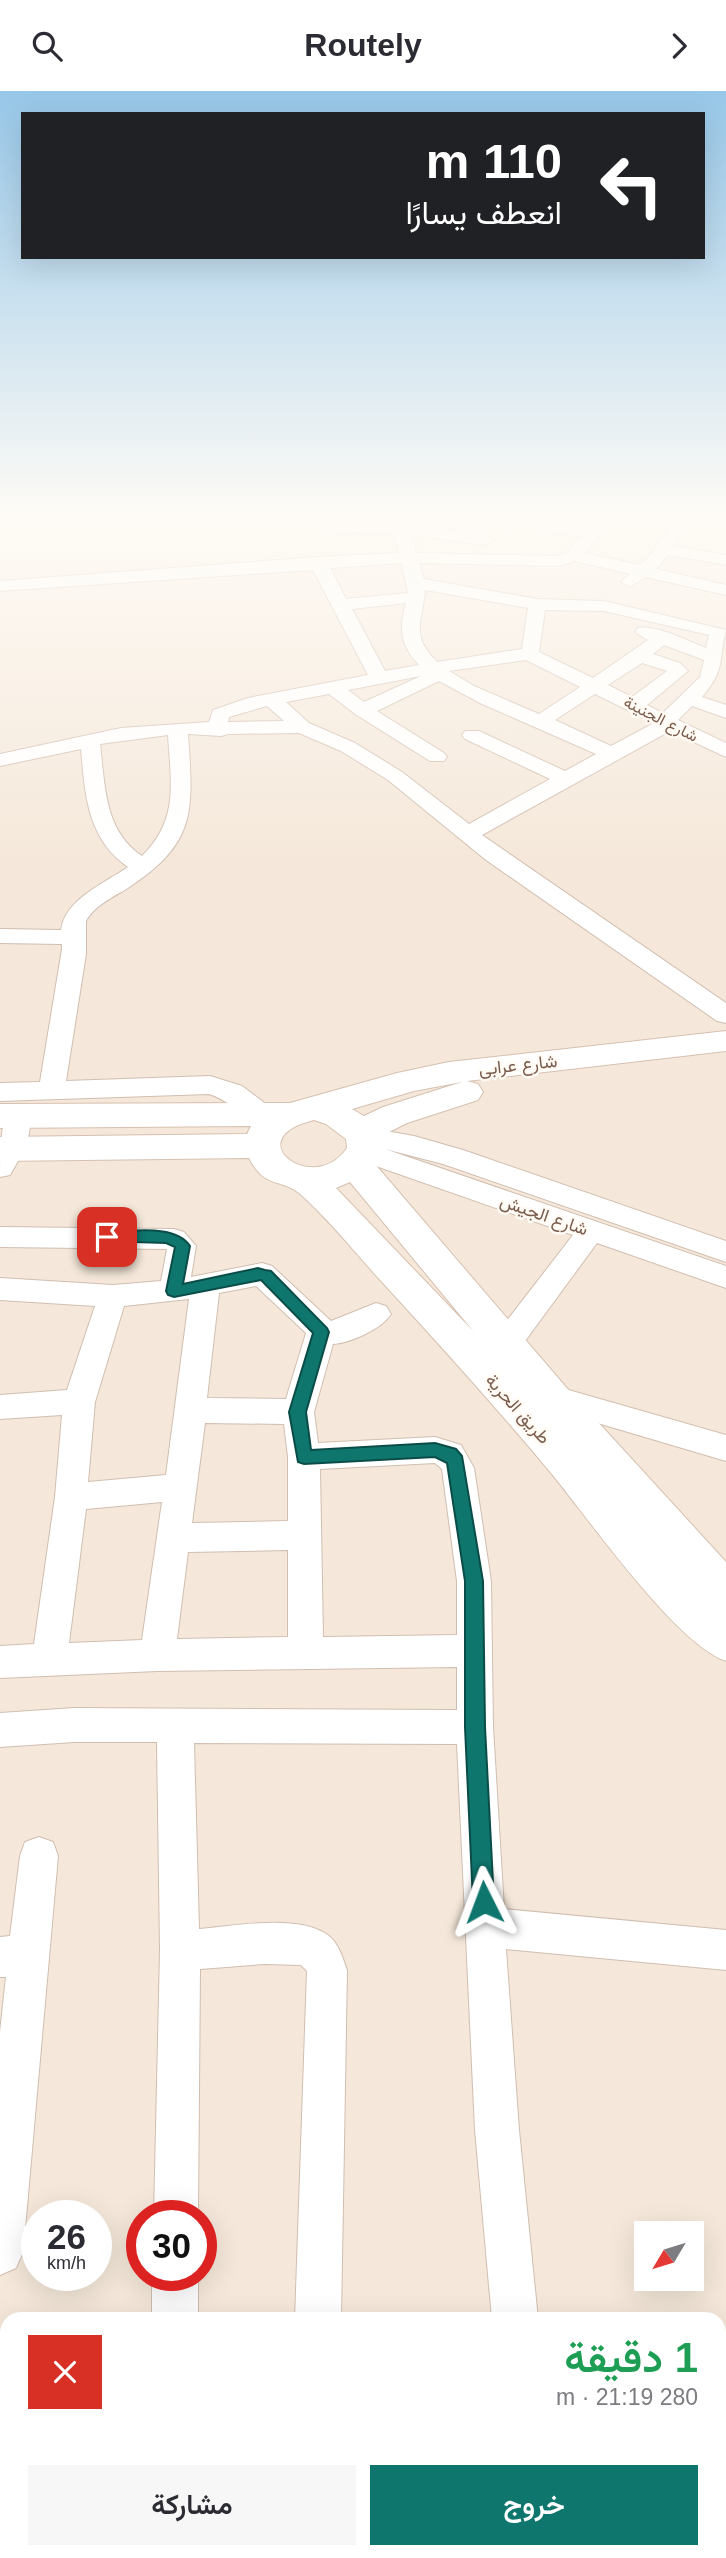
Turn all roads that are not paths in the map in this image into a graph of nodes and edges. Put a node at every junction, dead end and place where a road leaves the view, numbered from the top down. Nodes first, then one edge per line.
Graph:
1 (354, 630) edge
2 (412, 630) edge
3 (537, 630) edge
4 (637, 630) edge
5 (672, 630) edge
6 (663, 637) junction
7 (720, 647) edge
8 (529, 654) junction
9 (640, 656) junction
10 (436, 671) junction
11 (379, 677) junction
12 (594, 685) junction
13 (332, 687) junction
14 (271, 699) junction
15 (690, 699) junction
16 (634, 705) junction
17 (362, 710) junction
18 (514, 711) junction
19 (726, 712) edge
20 (541, 721) junction
21 (668, 722) junction
22 (302, 727) junction
23 (178, 728) junction
24 (221, 730) junction
25 (90, 742) junction
26 (726, 751) edge
27 (613, 755) junction
28 (437, 757) dead end
29 (0, 760) edge
30 (567, 779) junction
31 (468, 834) junction
32 (143, 867) junction
33 (0, 936) edge
34 (75, 937) junction
35 (726, 1015) edge
36 (726, 1041) edge
37 (726, 1063) edge
38 (51, 1092) junction
39 (6, 1107) edge
40 (281, 1121) junction
41 (359, 1146) junction
42 (4, 1155) edge
43 (307, 1180) junction
44 (591, 1231) junction
45 (0, 1237) edge
46 (726, 1252) edge
47 (726, 1277) edge
48 (205, 1286) junction
49 (0, 1290) edge
50 (174, 1291) junction
51 (113, 1296) junction
52 (376, 1314) dead end
53 (321, 1332) junction
54 (506, 1343) junction
55 (551, 1397) junction
56 (79, 1402) junction
57 (0, 1407) edge
58 (192, 1410) junction
59 (298, 1412) junction
60 (726, 1448) edge
61 (304, 1457) junction
62 (179, 1487) junction
63 (71, 1497) junction
64 (304, 1535) junction
65 (173, 1538) junction
66 (726, 1593) edge
67 (723, 1645) edge
68 (473, 1651) junction
69 (306, 1653) junction
70 (158, 1655) junction
71 (49, 1660) junction
72 (0, 1663) edge
73 (175, 1725) junction
74 (475, 1727) junction
75 (0, 1730) edge
76 (39, 1856) dead end
77 (485, 1927) junction
78 (180, 1950) junction
79 (726, 1950) edge
80 (13, 1957) edge
81 (176, 2200) edge
82 (0, 2252) edge
83 (175, 2291) edge
84 (175, 2312) edge
85 (318, 2312) edge
86 (514, 2312) edge

1 - 11 street
2 - 10 street
3 - 8 street
4 - 6 street
5 - 7 street
6 - 7 street
6 - 9 street
7 - 15 street
8 - 10 street
8 - 12 street, شارع الجنينة
9 - 12 street
9 - 16 street
10 - 11 street
10 - 17 street
10 - 18 street
11 - 13 street
12 - 16 street, شارع الجنينة
12 - 20 street
13 - 14 street
13 - 17 street
14 - 22 street
14 - 24 street
15 - 19 street
15 - 21 street
16 - 21 street, شارع الجنينة
17 - 28 street
18 - 20 street
18 - 30 street
20 - 27 street
21 - 26 street, شارع الجنينة
21 - 27 street
22 - 24 street
22 - 31 street
23 - 24 street
23 - 25 street
23 - 32 street
25 - 29 street
25 - 32 street
27 - 30 street
30 - 31 street
31 - 35 street
32 - 34 street
33 - 34 street
34 - 38 street
36 - 40 main road, شارع عرابى
37 - 41 main road, شارع عرابى
38 - 39 street
38 - 40 street
39 - 40 main road
39 - 42 street
40 - 41 main road
40 - 42 main road
40 - 43 main road
41 - 43 main road
41 - 44 street, شارع الجيش
41 - 46 street, شارع الجيش
41 - 54 main road, طريق الحرية
43 - 67 main road, طريق الحرية
44 - 47 street, شارع الجيش
44 - 54 street
45 - 50 street
48 - 50 street
48 - 53 street
48 - 58 street
49 - 51 street
50 - 51 street
51 - 56 street
52 - 53 street
53 - 59 street
54 - 55 main road, طريق الحرية
55 - 60 street
55 - 66 main road, طريق الحرية
56 - 57 street
56 - 63 street
58 - 59 street
58 - 62 street
59 - 61 street
61 - 64 street
61 - 68 street
62 - 63 street
62 - 65 street
63 - 71 street
64 - 65 street
64 - 69 street
65 - 70 street
68 - 69 street
68 - 74 street
69 - 70 street
70 - 71 street
71 - 72 street
73 - 74 street
73 - 75 street
73 - 78 street
74 - 77 street
76 - 80 street
77 - 79 street
77 - 86 street
78 - 81 street
78 - 85 street
80 - 82 street
83 - 84 street

